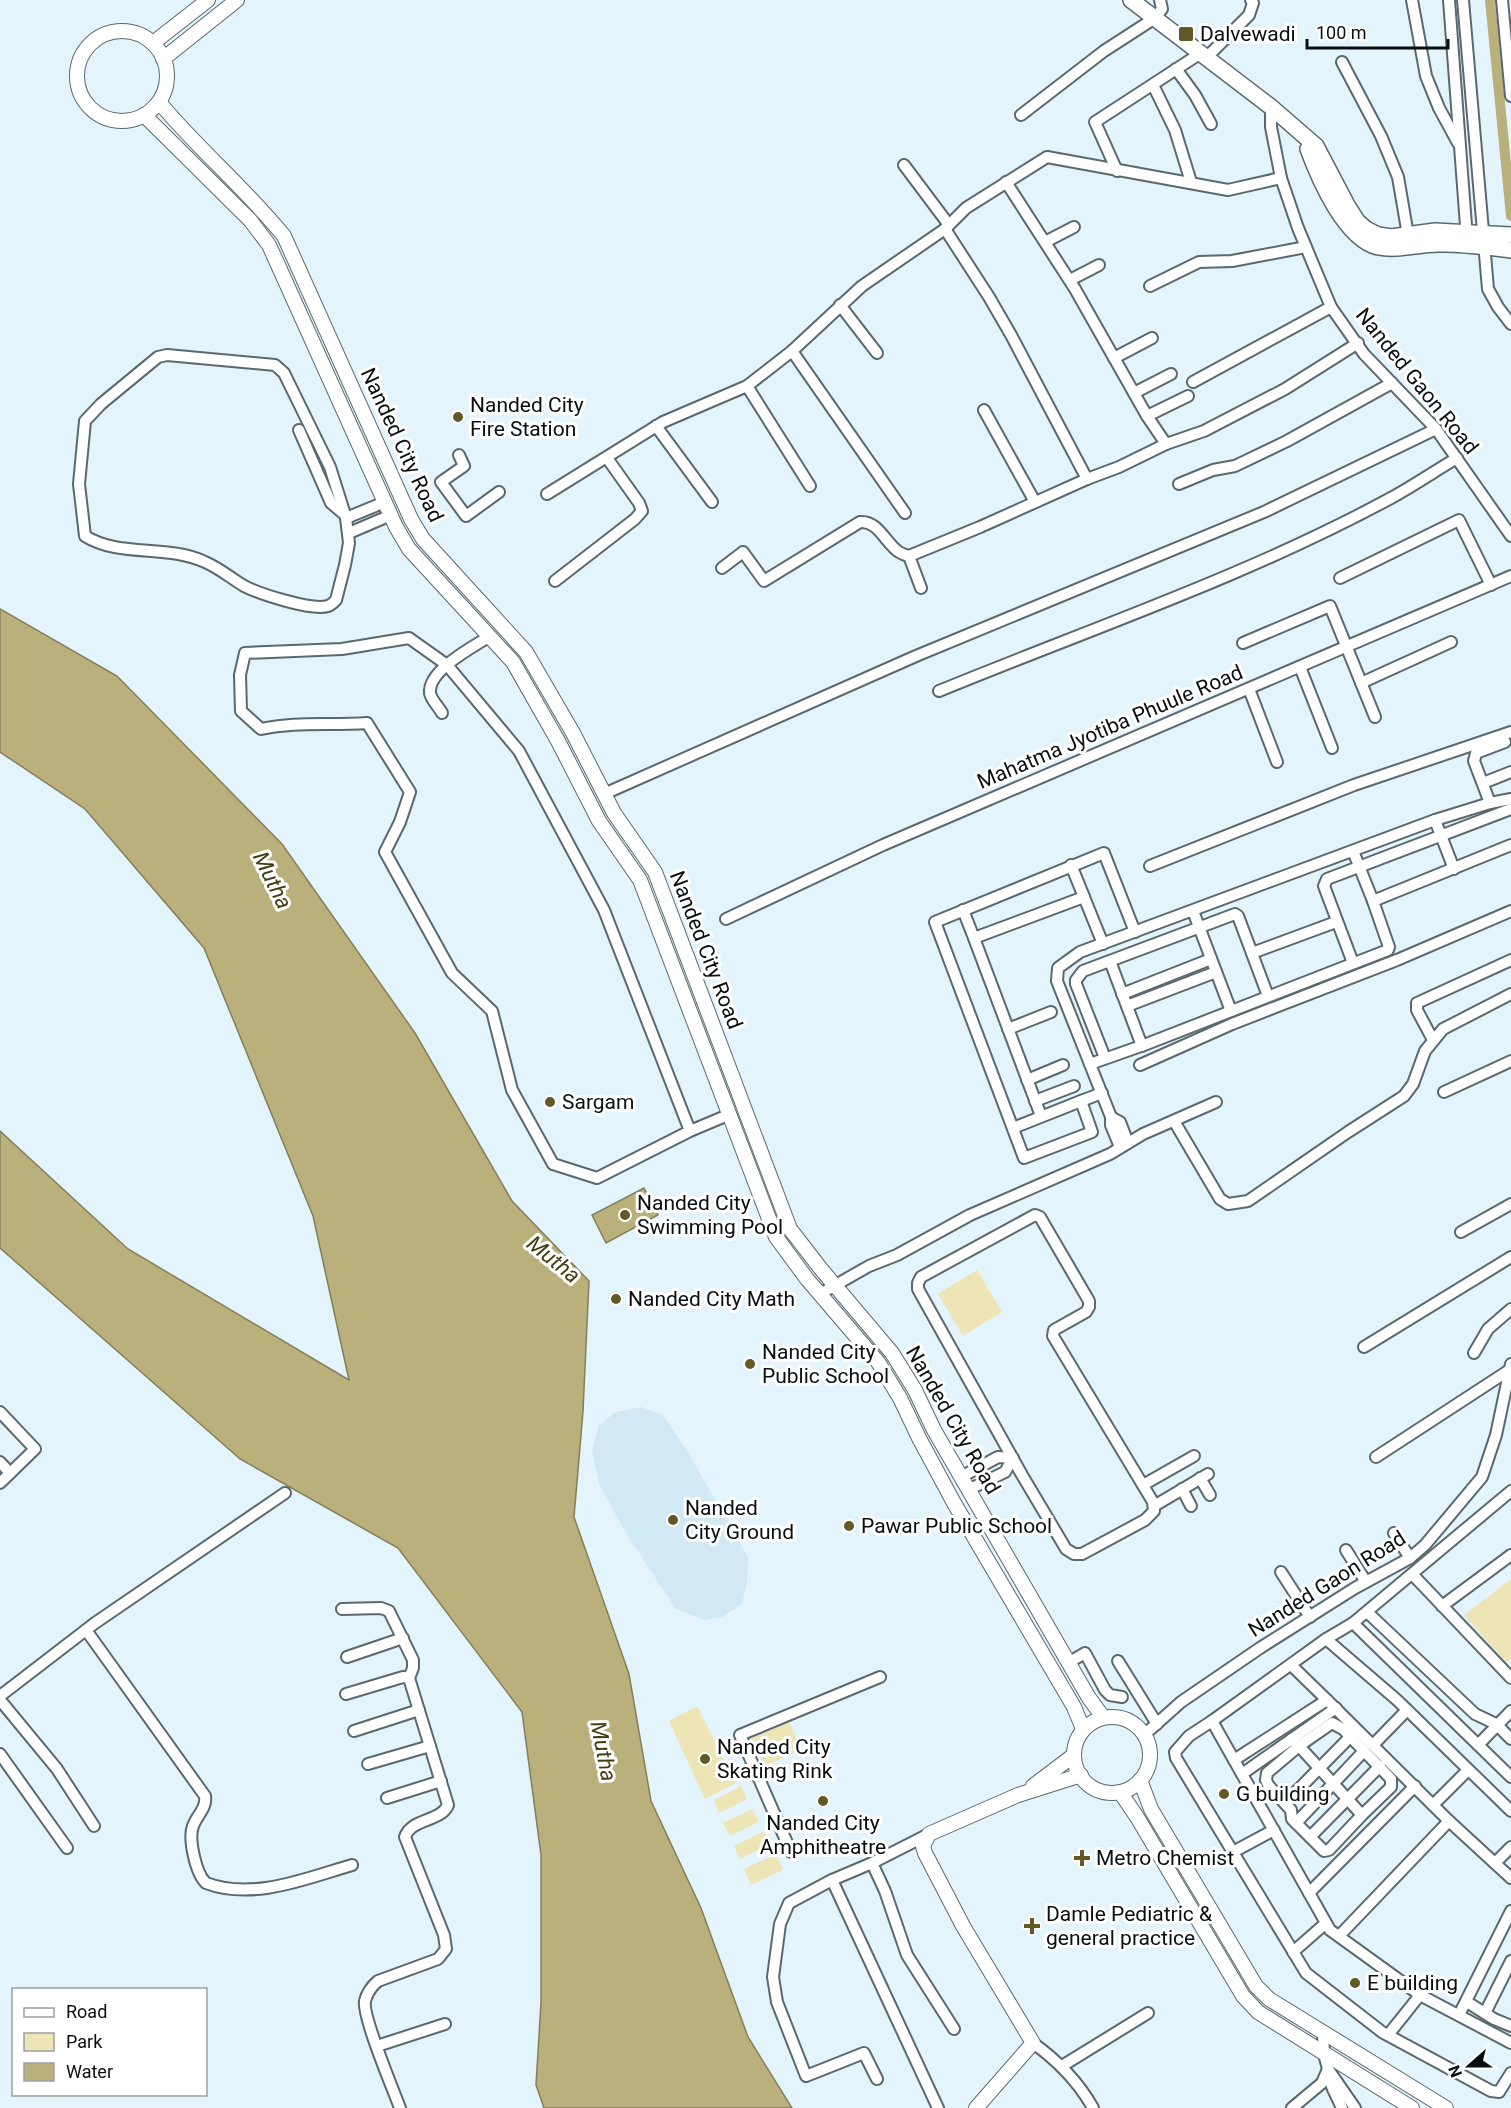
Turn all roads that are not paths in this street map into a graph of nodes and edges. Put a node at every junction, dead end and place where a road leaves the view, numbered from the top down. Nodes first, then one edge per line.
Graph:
1 (208, 0) edge
2 (237, 0) edge
3 (1131, 0) edge
4 (1160, 0) edge
5 (1251, 0) edge
6 (1412, 0) edge
7 (1449, 0) edge
8 (1463, 0) edge
9 (1502, 0) edge
10 (1155, 18) junction
11 (153, 43) junction
12 (1203, 55) junction
13 (163, 59) junction
14 (1342, 62) dead end
15 (1176, 69) junction
16 (1153, 85) junction
17 (1511, 96) edge
18 (159, 102) junction
19 (1271, 107) junction
20 (144, 115) junction
21 (1021, 115) dead end
22 (1211, 124) dead end
23 (1461, 148) junction
24 (904, 165) dead end
25 (1117, 171) junction
26 (1281, 178) junction
27 (1006, 183) junction
28 (1191, 183) junction
29 (947, 227) junction
30 (1074, 227) dead end
31 (1511, 235) edge
32 (1467, 239) junction
33 (1483, 240) junction
34 (1409, 242) junction
35 (1045, 243) junction
36 (1306, 247) junction
37 (1511, 250) edge
38 (1099, 265) dead end
39 (1070, 280) junction
40 (1150, 286) dead end
41 (840, 305) junction
42 (1331, 306) junction
43 (1511, 324) edge
44 (1152, 338) dead end
45 (1358, 343) junction
46 (792, 351) junction
47 (877, 353) dead end
48 (1114, 358) junction
49 (1171, 374) dead end
50 (1193, 382) dead end
51 (1392, 383) junction
52 (747, 386) junction
53 (1134, 393) junction
54 (1188, 396) dead end
55 (984, 410) dead end
56 (1147, 416) junction
57 (656, 426) junction
58 (1436, 429) junction
59 (299, 430) dead end
60 (1166, 444) junction
61 (459, 455) dead end
62 (607, 458) junction
63 (1456, 458) junction
64 (1087, 479) junction
65 (1179, 484) dead end
66 (810, 486) dead end
67 (499, 492) dead end
68 (547, 494) dead end
69 (712, 502) dead end
70 (1035, 502) junction
71 (388, 508) junction
72 (905, 513) dead end
73 (345, 516) junction
74 (349, 533) junction
75 (1511, 536) edge
76 (909, 556) junction
77 (722, 568) dead end
78 (1511, 576) edge
79 (1340, 578) dead end
80 (555, 581) dead end
81 (1491, 585) junction
82 (921, 588) dead end
83 (490, 636) junction
84 (1451, 642) dead end
85 (1243, 643) dead end
86 (1346, 647) junction
87 (447, 664) junction
88 (1300, 667) junction
89 (1361, 682) junction
90 (1249, 689) junction
91 (939, 691) dead end
92 (442, 713) dead end
93 (1375, 717) dead end
94 (1511, 732) edge
95 (1511, 739) edge
96 (1332, 748) dead end
97 (1277, 762) dead end
98 (1511, 772) edge
99 (1483, 783) junction
100 (604, 794) junction
101 (1511, 799) edge
102 (1490, 803) junction
103 (1511, 809) edge
104 (1435, 820) junction
105 (1441, 836) junction
106 (1511, 845) edge
107 (639, 849) junction
108 (1353, 851) junction
109 (626, 860) junction
110 (1071, 865) junction
111 (1150, 866) dead end
112 (1360, 867) junction
113 (1454, 869) junction
114 (1084, 897) junction
115 (1373, 901) junction
116 (963, 910) junction
117 (1193, 911) junction
118 (1511, 911) edge
119 (726, 919) dead end
120 (1336, 922) junction
121 (1199, 928) junction
122 (1135, 932) junction
123 (974, 938) junction
124 (1103, 944) junction
125 (1252, 953) junction
126 (1211, 959) junction
127 (1511, 960) edge
128 (1110, 961) junction
129 (1353, 963) junction
130 (1216, 972) junction
131 (1122, 994) junction
132 (1511, 994) edge
133 (1268, 996) junction
134 (1127, 1006) junction
135 (1231, 1011) junction
136 (1050, 1012) dead end
137 (1008, 1029) junction
138 (1433, 1040) junction
139 (1142, 1046) junction
140 (1105, 1058) junction
141 (1511, 1061) edge
142 (1090, 1064) junction
143 (1063, 1065) dead end
144 (1140, 1065) dead end
145 (1027, 1080) junction
146 (1074, 1086) dead end
147 (1444, 1092) dead end
148 (1102, 1093) junction
149 (1035, 1101) junction
150 (1081, 1101) junction
151 (1216, 1102) dead end
152 (728, 1115) junction
153 (1041, 1116) junction
154 (1174, 1121) junction
155 (1013, 1128) junction
156 (690, 1131) junction
157 (1124, 1145) junction
158 (1511, 1203) edge
159 (1461, 1232) dead end
160 (1511, 1257) edge
161 (834, 1285) junction
162 (820, 1294) junction
163 (1511, 1309) edge
164 (1364, 1347) dead end
165 (1474, 1353) dead end
166 (1511, 1368) edge
167 (0, 1412) edge
168 (1194, 1456) dead end
169 (1376, 1457) dead end
170 (1012, 1458) junction
171 (0, 1462) edge
172 (10, 1473) junction
173 (961, 1477) junction
174 (0, 1483) edge
175 (1143, 1485) junction
176 (1182, 1489) junction
177 (968, 1490) junction
178 (1511, 1491) edge
179 (285, 1493) dead end
180 (1210, 1495) dead end
181 (1154, 1506) junction
182 (1191, 1506) dead end
183 (1394, 1533) dead end
184 (1346, 1550) dead end
185 (1511, 1555) edge
186 (1410, 1558) junction
187 (1281, 1572) dead end
188 (1413, 1575) junction
189 (1366, 1582) junction
190 (1442, 1606) junction
191 (342, 1609) dead end
192 (1367, 1612) junction
193 (1310, 1617) junction
194 (1357, 1627) junction
195 (86, 1630) junction
196 (403, 1638) junction
197 (1326, 1639) junction
198 (347, 1657) dead end
199 (1118, 1661) dead end
200 (1068, 1663) junction
201 (1291, 1665) junction
202 (880, 1677) dead end
203 (409, 1678) junction
204 (1511, 1678) edge
205 (346, 1694) dead end
206 (1122, 1697) dead end
207 (0, 1698) edge
208 (1332, 1704) junction
209 (419, 1710) junction
210 (1407, 1710) junction
211 (1511, 1711) edge
212 (1103, 1717) junction
213 (1212, 1721) junction
214 (1157, 1724) junction
215 (1496, 1724) junction
216 (1083, 1729) junction
217 (354, 1731) dead end
218 (1144, 1736) junction
219 (1350, 1737) junction
220 (1511, 1739) edge
221 (1295, 1742) junction
222 (1478, 1745) junction
223 (430, 1746) junction
224 (1369, 1748) junction
225 (0, 1754) edge
226 (1074, 1755) junction
227 (1234, 1760) junction
228 (368, 1764) dead end
229 (1380, 1766) junction
230 (1319, 1768) junction
231 (1468, 1770) junction
232 (1242, 1774) junction
233 (1080, 1775) junction
234 (1511, 1777) edge
235 (441, 1780) junction
236 (1140, 1780) junction
237 (1333, 1783) junction
238 (1415, 1786) junction
239 (1120, 1792) junction
240 (1018, 1795) junction
241 (387, 1798) dead end
242 (1348, 1799) junction
243 (1285, 1803) junction
244 (1433, 1804) junction
245 (1511, 1811) edge
246 (1362, 1815) junction
247 (1449, 1821) junction
248 (1296, 1823) junction
249 (94, 1826) dead end
250 (1274, 1830) junction
251 (929, 1834) junction
252 (1310, 1837) junction
253 (1511, 1847) edge
254 (67, 1848) dead end
255 (791, 1852) dead end
256 (1233, 1852) junction
257 (872, 1863) junction
258 (1495, 1863) junction
259 (352, 1865) dead end
260 (1511, 1878) edge
261 (832, 1880) junction
262 (1309, 1893) junction
263 (1511, 1911) edge
264 (1326, 1923) junction
265 (1339, 1936) junction
266 (1293, 1952) junction
267 (1511, 1961) edge
268 (1420, 1995) junction
269 (1467, 2002) junction
270 (1148, 2013) dead end
271 (1485, 2013) junction
272 (1459, 2014) junction
273 (445, 2024) dead end
274 (1511, 2026) edge
275 (954, 2029) dead end
276 (1323, 2033) junction
277 (1388, 2035) junction
278 (1033, 2043) junction
279 (1511, 2043) edge
280 (377, 2046) junction
281 (1324, 2054) junction
282 (1062, 2066) junction
283 (1328, 2069) junction
284 (1511, 2073) edge
285 (877, 2079) dead end
286 (400, 2108) edge
287 (938, 2108) edge
288 (976, 2108) edge
289 (1093, 2108) edge
290 (1292, 2108) edge
291 (1342, 2108) edge
292 (1355, 2108) edge
293 (1412, 2108) edge
294 (1446, 2108) edge

1 - 11 street
2 - 13 street
3 - 10 main road
4 - 10 street
5 - 12 street
6 - 23 street
7 - 23 street
8 - 33 street
9 - 17 street
10 - 12 main road
10 - 21 street
11 - 13 street
11 - 20 street
12 - 15 street
12 - 19 main road
13 - 18 street
14 - 34 street
15 - 16 street
15 - 22 street
16 - 25 street
16 - 28 street
18 - 20 street
18 - 100 street, Nanded City Road
19 - 26 street, Nanded Gaon Road
19 - 34 main road
20 - 71 street, Nanded City Road
23 - 32 street
24 - 29 street
25 - 27 street
25 - 28 street
26 - 28 street
26 - 36 street, Nanded Gaon Road
27 - 29 street
27 - 35 street
29 - 41 street
29 - 64 street
30 - 35 street
31 - 33 main road
32 - 33 main road
32 - 34 main road
33 - 37 main road
33 - 43 street
35 - 39 street
36 - 40 street
36 - 42 street, Nanded Gaon Road
38 - 39 street
39 - 48 street
41 - 46 street
41 - 47 street
42 - 45 street, Nanded Gaon Road
42 - 50 street
44 - 48 street
45 - 51 street, Nanded Gaon Road
45 - 60 street
46 - 52 street
46 - 72 street
48 - 53 street
49 - 53 street
51 - 58 street, Nanded Gaon Road
51 - 65 street
52 - 57 street
52 - 66 street
53 - 56 street
54 - 56 street
55 - 70 street
56 - 60 street
57 - 62 street
57 - 69 street
58 - 63 street, Nanded Gaon Road
58 - 100 street
59 - 73 street
60 - 64 street
61 - 67 street
62 - 68 street
62 - 80 street
63 - 75 street, Nanded Gaon Road
63 - 91 street
64 - 70 street
70 - 76 street
71 - 73 street
71 - 74 street
71 - 83 street, Nanded City Road
73 - 74 street
73 - 74 street
76 - 77 street
76 - 82 street
78 - 81 street, Mahatma Jyotiba Phuule Road
79 - 81 street
81 - 86 street, Mahatma Jyotiba Phuule Road
83 - 87 street
83 - 109 street, Nanded City Road
84 - 89 street
85 - 86 street
86 - 88 street, Mahatma Jyotiba Phuule Road
86 - 89 street
87 - 92 street
87 - 156 street
87 - 156 street
88 - 90 street, Mahatma Jyotiba Phuule Road
88 - 96 street
89 - 93 street
90 - 97 street
90 - 119 street, Mahatma Jyotiba Phuule Road
94 - 111 street
95 - 99 street
98 - 99 street
99 - 102 street
100 - 107 street, Nanded City Road
101 - 102 street
102 - 104 street
103 - 105 street
104 - 105 street
104 - 108 street
105 - 112 street
105 - 113 street
106 - 113 street
107 - 109 street
107 - 161 street, Nanded City Road
108 - 112 street
108 - 117 street
109 - 152 street, Nanded City Road
110 - 114 street
110 - 116 street
110 - 122 street
112 - 115 street
112 - 120 street
113 - 115 street
114 - 123 street
114 - 124 street
115 - 129 street
116 - 123 street
116 - 155 street
117 - 121 street
117 - 122 street
118 - 144 street
120 - 125 street
120 - 129 street
121 - 125 street
121 - 126 street
121 - 128 street
122 - 124 street
123 - 137 street
124 - 142 street
125 - 133 street
126 - 130 street
126 - 131 street
127 - 138 street
128 - 131 street
128 - 140 street
129 - 133 street
130 - 134 street
130 - 135 street
131 - 134 street
132 - 138 street
133 - 135 street
134 - 139 street
135 - 139 street
136 - 137 street
137 - 145 street
138 - 154 street
139 - 140 street
140 - 142 street
141 - 147 street
142 - 148 street
143 - 145 street
145 - 149 street
146 - 149 street
148 - 150 street
148 - 157 street
149 - 153 street
150 - 153 street
150 - 155 street
151 - 154 street
152 - 156 street
152 - 162 street, Nanded City Road
153 - 155 street
154 - 157 street
157 - 161 street
158 - 159 street
160 - 164 street
161 - 162 street
161 - 173 street, Nanded City Road
162 - 216 street, Nanded City Road
163 - 165 street
166 - 169 street
166 - 186 street, Nanded Gaon Road
167 - 172 street
168 - 175 street
170 - 173 street
170 - 175 street
170 - 177 street
170 - 181 street
171 - 172 street
172 - 174 street
173 - 177 street, Nanded City Road
175 - 181 street
176 - 180 street
176 - 181 street
176 - 182 street
177 - 200 street, Nanded City Road
178 - 188 street
179 - 195 street
183 - 186 street
184 - 189 street
185 - 190 street
186 - 189 street, Nanded Gaon Road
187 - 193 street
188 - 190 street
188 - 192 street
189 - 193 street, Nanded Gaon Road
190 - 204 street
191 - 196 street
192 - 194 street
192 - 215 street
193 - 214 street, Nanded Gaon Road
194 - 197 street
194 - 222 street
195 - 207 street
195 - 259 street
196 - 198 street
196 - 203 street
197 - 201 street
197 - 210 street
199 - 214 street
200 - 206 street
200 - 212 street, Nanded City Road
201 - 208 street
201 - 213 street
202 - 255 street
203 - 205 street
203 - 209 street
207 - 249 street
208 - 221 street
208 - 224 street
208 - 227 street
209 - 217 street
209 - 223 street
210 - 224 street
210 - 231 street
211 - 215 street
212 - 216 street
212 - 218 street
213 - 227 street
213 - 256 street
214 - 218 street, Nanded Gaon Road
215 - 220 street
215 - 222 street
216 - 226 street
218 - 236 street
219 - 221 street
219 - 224 street
219 - 230 street
221 - 230 street
221 - 232 street
221 - 243 street
222 - 234 street
223 - 228 street
223 - 235 street
224 - 229 street
224 - 237 street
224 - 238 street
225 - 254 street
226 - 233 street
226 - 240 street
227 - 232 street
229 - 242 street
229 - 246 street
230 - 237 street
230 - 243 street
231 - 244 street
231 - 245 street
232 - 250 street
233 - 239 street
233 - 240 street
235 - 241 street
235 - 280 street
236 - 239 street
236 - 276 street
237 - 242 street
237 - 248 street
238 - 244 street
238 - 262 street
239 - 281 street
240 - 251 street
242 - 246 street
242 - 252 street
243 - 248 street
244 - 247 street
246 - 252 street
247 - 258 street
247 - 265 street
248 - 252 street
250 - 256 street
250 - 262 street
251 - 257 street
251 - 278 street
253 - 258 street
256 - 266 street
257 - 261 street
257 - 275 street
258 - 260 street
261 - 285 street
261 - 287 street
262 - 264 street
263 - 269 street
264 - 265 street
264 - 266 street
265 - 268 street
266 - 277 street
267 - 271 street
268 - 272 street
268 - 277 street
269 - 271 street
269 - 272 street
270 - 282 street
271 - 274 street
272 - 279 street
273 - 280 street
276 - 281 street
276 - 294 street
277 - 284 street
278 - 282 street
278 - 288 street
280 - 286 street
281 - 283 street
281 - 293 street
282 - 289 street
283 - 290 street
283 - 291 street
283 - 292 street

